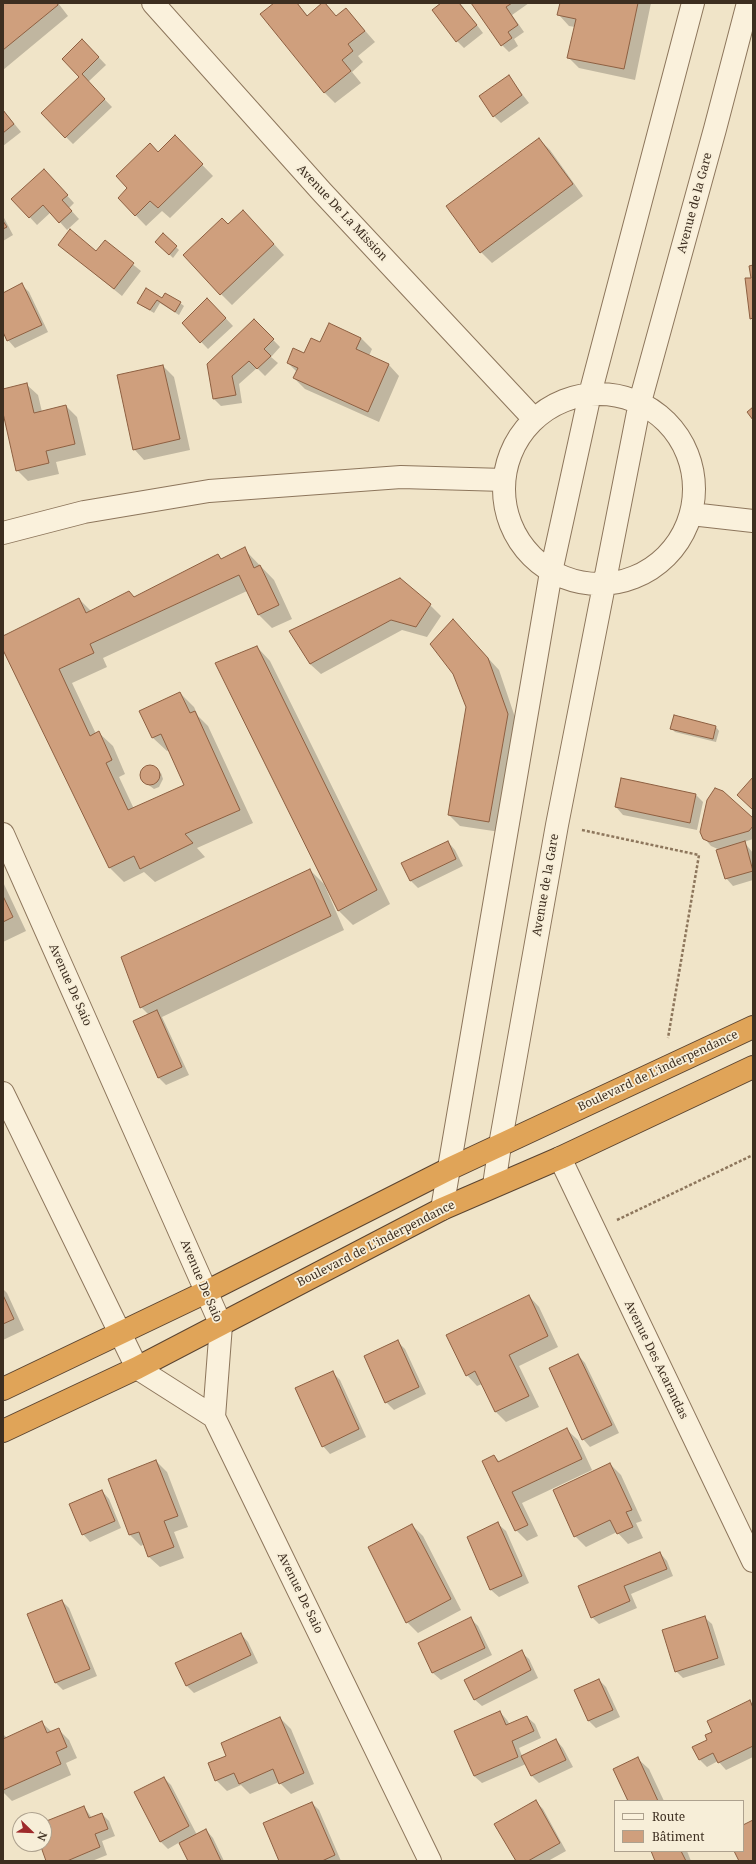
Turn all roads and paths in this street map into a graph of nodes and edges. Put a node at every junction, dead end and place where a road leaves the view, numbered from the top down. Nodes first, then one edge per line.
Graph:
1 (153, 3) edge
2 (692, 3) edge
3 (748, 3) edge
4 (590, 394) junction
5 (640, 402) junction
6 (534, 419) junction
7 (504, 480) junction
8 (691, 514) junction
9 (753, 521) edge
10 (3, 533) edge
11 (551, 572) junction
12 (603, 585) junction
13 (557, 825) junction
14 (3, 834) edge
15 (753, 1027) edge
16 (753, 1067) edge
17 (662, 1070) junction
18 (3, 1093) edge
19 (500, 1145) junction
20 (753, 1155) edge
21 (560, 1158) junction
22 (449, 1169) junction
23 (494, 1185) junction
24 (442, 1209) junction
25 (595, 1231) junction
26 (206, 1292) junction
27 (221, 1325) junction
28 (121, 1334) junction
29 (137, 1368) junction
30 (3, 1389) edge
31 (214, 1417) junction
32 (3, 1431) edge
33 (753, 1561) edge
34 (430, 1861) edge

1 - 6 street, Avenue De La Mission
2 - 4 street
3 - 5 street, Avenue de la Gare
4 - 5 street
4 - 6 street
4 - 11 street
5 - 8 street
5 - 12 street, Avenue de la Gare
6 - 7 street
7 - 10 street
7 - 11 street
8 - 9 street
8 - 12 street
11 - 12 street
11 - 22 street
12 - 13 street, Avenue de la Gare
13 - 17 path
13 - 19 street, Avenue de la Gare
14 - 26 street, Avenue De Saio
15 - 17 highway, Boulevard de L'inderpendance
16 - 21 highway, Boulevard de L'inderpendance
17 - 19 highway, Boulevard de L'inderpendance
18 - 28 street
19 - 22 highway, Boulevard de L'inderpendance
19 - 23 street, Avenue de la Gare
20 - 25 path
21 - 23 highway, Boulevard de L'inderpendance
21 - 25 street, Avenue Des Acarandas
22 - 24 street
22 - 26 highway, Boulevard de L'inderpendance
23 - 24 highway, Boulevard de L'inderpendance
24 - 27 highway, Boulevard de L'inderpendance
25 - 33 street, Avenue Des Acarandas
26 - 27 street, Avenue De Saio
26 - 28 highway, Boulevard de L'inderpendance
27 - 29 highway, Boulevard de L'inderpendance
27 - 31 street, Avenue De Saio
28 - 29 street
28 - 30 highway, Boulevard de L'inderpendance
29 - 31 street
29 - 32 highway, Boulevard de L'inderpendance
31 - 34 street, Avenue De Saio

